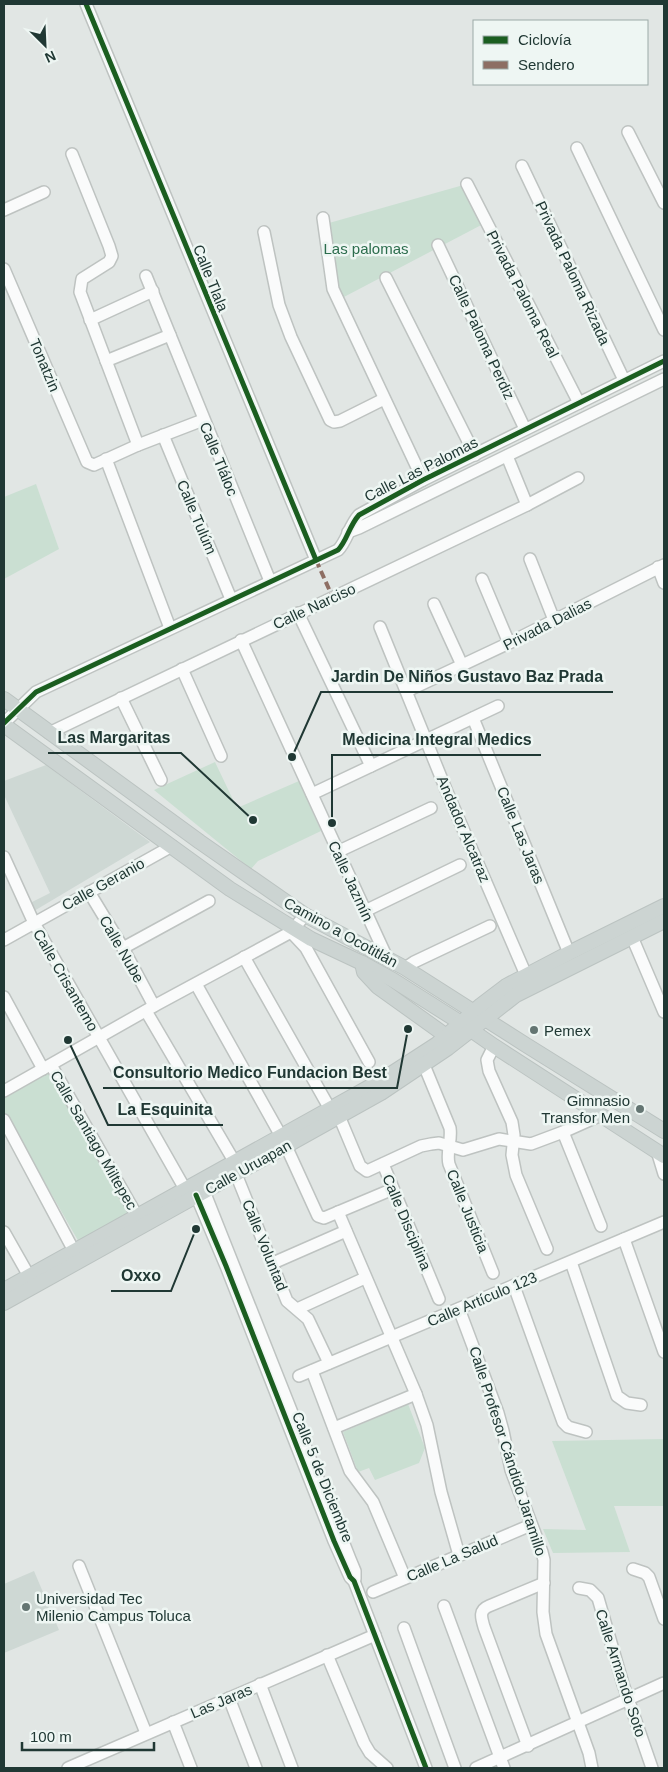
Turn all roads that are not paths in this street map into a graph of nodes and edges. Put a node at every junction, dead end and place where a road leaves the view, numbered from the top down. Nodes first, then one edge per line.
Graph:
1 (86, 4) edge
2 (628, 132) dead end
3 (577, 148) dead end
4 (72, 154) dead end
5 (522, 166) dead end
6 (467, 184) dead end
7 (44, 192) dead end
8 (664, 203) edge
9 (4, 210) edge
10 (323, 218) dead end
11 (264, 232) dead end
12 (438, 245) dead end
13 (4, 268) edge
14 (146, 276) dead end
15 (386, 278) dead end
16 (153, 291) junction
17 (90, 320) junction
18 (664, 330) edge
19 (170, 335) junction
20 (664, 361) edge
21 (106, 362) junction
22 (664, 379) edge
23 (624, 380) junction
24 (384, 399) junction
25 (579, 404) junction
26 (203, 420) junction
27 (526, 429) junction
28 (163, 435) junction
29 (138, 445) junction
30 (475, 455) junction
31 (507, 456) junction
32 (106, 459) junction
33 (578, 478) dead end
34 (423, 480) junction
35 (527, 504) junction
36 (348, 532) junction
37 (530, 559) dead end
38 (316, 560) junction
39 (661, 566) edge
40 (482, 579) dead end
41 (270, 581) junction
42 (664, 583) edge
43 (231, 599) junction
44 (434, 604) dead end
45 (298, 613) junction
46 (554, 620) junction
47 (380, 627) dead end
48 (170, 628) junction
49 (241, 640) junction
50 (509, 643) junction
51 (462, 665) junction
52 (182, 669) junction
53 (407, 691) junction
54 (121, 698) junction
55 (4, 699) edge
56 (498, 706) dead end
57 (19, 709) junction
58 (473, 718) junction
59 (4, 724) edge
60 (49, 733) junction
61 (426, 740) junction
62 (221, 756) dead end
63 (371, 766) junction
64 (161, 780) dead end
65 (312, 794) junction
66 (431, 808) dead end
67 (172, 846) junction
68 (337, 852) junction
69 (4, 857) edge
70 (460, 865) dead end
71 (89, 892) junction
72 (209, 901) dead end
73 (664, 906) edge
74 (365, 911) junction
75 (305, 916) junction
76 (664, 921) edge
77 (34, 922) junction
78 (490, 926) dead end
79 (293, 930) junction
80 (632, 937) junction
81 (4, 940) edge
82 (123, 948) junction
83 (569, 953) junction
84 (244, 957) junction
85 (387, 958) junction
86 (362, 962) junction
87 (406, 968) junction
88 (526, 975) junction
89 (196, 984) junction
90 (4, 997) edge
91 (150, 1009) junction
92 (664, 1012) edge
93 (479, 1016) junction
94 (466, 1026) junction
95 (99, 1038) junction
96 (451, 1039) junction
97 (494, 1046) junction
98 (369, 1062) dead end
99 (424, 1065) junction
100 (47, 1067) junction
101 (4, 1091) edge
102 (335, 1112) junction
103 (601, 1115) junction
104 (4, 1120) edge
105 (664, 1131) edge
106 (563, 1132) junction
107 (283, 1141) junction
108 (514, 1142) junction
109 (449, 1146) junction
110 (660, 1153) edge
111 (383, 1164) junction
112 (235, 1167) junction
113 (664, 1174) edge
114 (393, 1190) junction
115 (195, 1192) junction
116 (338, 1212) junction
117 (136, 1216) junction
118 (664, 1222) edge
119 (601, 1226) dead end
120 (346, 1231) junction
121 (4, 1232) edge
122 (624, 1239) junction
123 (547, 1249) dead end
124 (74, 1251) junction
125 (570, 1262) junction
126 (273, 1263) junction
127 (493, 1273) dead end
128 (29, 1276) junction
129 (365, 1278) junction
130 (514, 1286) junction
131 (4, 1290) edge
132 (439, 1299) dead end
133 (4, 1303) edge
134 (297, 1308) junction
135 (459, 1309) junction
136 (392, 1338) junction
137 (664, 1352) edge
138 (329, 1363) junction
139 (312, 1370) junction
140 (299, 1376) dead end
141 (416, 1394) junction
142 (640, 1405) dead end
143 (334, 1428) junction
144 (586, 1432) dead end
145 (531, 1524) junction
146 (459, 1555) junction
147 (79, 1566) dead end
148 (633, 1569) dead end
149 (405, 1578) junction
150 (544, 1583) junction
151 (579, 1588) dead end
152 (373, 1592) dead end
153 (444, 1606) dead end
154 (664, 1619) edge
155 (404, 1628) dead end
156 (375, 1635) junction
157 (327, 1655) junction
158 (664, 1683) edge
159 (260, 1684) junction
160 (229, 1698) junction
161 (628, 1700) junction
162 (173, 1722) junction
163 (578, 1723) junction
164 (146, 1733) junction
165 (528, 1746) junction
166 (95, 1763) edge
167 (502, 1763) edge
168 (75, 1767) edge
169 (190, 1768) edge
170 (256, 1768) edge
171 (292, 1768) edge
172 (387, 1768) edge
173 (426, 1768) edge
174 (455, 1768) edge
175 (476, 1768) edge
176 (592, 1768) edge
177 (652, 1768) edge

1 - 38 street, Calle Tlala
2 - 8 street
3 - 18 street
4 - 17 street
5 - 23 street, Privada Paloma Rizada
6 - 25 street, Privada Paloma Real
7 - 9 street
10 - 24 street
11 - 24 street
12 - 27 street, Calle Paloma Perdiz
13 - 32 street, Tonatzin
14 - 16 street, Calle Tláloc
15 - 30 street
16 - 17 street
16 - 19 street, Calle Tláloc
17 - 21 street
19 - 21 street
19 - 26 street, Calle Tláloc
20 - 23 street, Calle Las Palomas
21 - 29 street
22 - 31 street, Calle Las Palomas
23 - 25 street, Calle Las Palomas
24 - 34 street
25 - 27 street, Calle Las Palomas
26 - 28 street
26 - 41 street, Calle Tláloc
27 - 30 street, Calle Las Palomas
28 - 29 street
28 - 43 street, Calle Tulúm
29 - 32 street
30 - 34 street, Calle Las Palomas
31 - 35 street
31 - 36 street, Calle Las Palomas
32 - 48 street
33 - 35 street, Calle Narciso
34 - 36 street, Calle Las Palomas
35 - 45 street, Calle Narciso
36 - 38 street, Calle Las Palomas
37 - 46 street
38 - 41 street, Calle Las Palomas
39 - 42 street
39 - 46 street, Privada Dalias
40 - 50 street
41 - 43 street, Calle Las Palomas
43 - 48 street, Calle Las Palomas
44 - 51 street
45 - 49 street, Calle Narciso
45 - 63 street
46 - 50 street, Privada Dalias
47 - 53 street, Andador Alcatraz
48 - 57 street, Calle Las Palomas
49 - 52 street, Calle Narciso
49 - 65 street, Calle Jazmín
50 - 51 street, Privada Dalias
51 - 53 street, Privada Dalias
52 - 54 street, Calle Narciso
52 - 62 street
53 - 61 street, Andador Alcatraz
54 - 60 street, Calle Narciso
54 - 64 street
55 - 57 main road, Camino a Ocotitlán
56 - 58 street
57 - 59 street, Calle Las Palomas
57 - 60 main road, Camino a Ocotitlán
58 - 61 street
58 - 83 street, Calle Las Jaras
59 - 67 main road, Camino a Ocotitlán
60 - 75 main road, Camino a Ocotitlán
61 - 63 street
61 - 88 street, Andador Alcatraz
63 - 65 street
65 - 68 street, Calle Jazmín
66 - 68 street
67 - 71 street, Calle Geranio
67 - 79 main road, Camino a Ocotitlán
68 - 74 street, Calle Jazmín
69 - 77 street, Calle Crisantemo
70 - 74 street
71 - 77 street, Calle Geranio
71 - 82 street, Calle Nube
72 - 82 street
73 - 83 main road
74 - 85 street, Calle Jazmín
75 - 79 street
75 - 85 main road, Camino a Ocotitlán
76 - 80 main road
77 - 81 street, Calle Geranio
77 - 95 street, Calle Crisantemo
78 - 87 street
79 - 84 street
79 - 86 main road, Camino a Ocotitlán
79 - 98 street
80 - 92 street
80 - 93 main road
82 - 91 street, Calle Nube
83 - 88 main road
84 - 89 street
84 - 102 street
85 - 87 main road, Camino a Ocotitlán
86 - 94 main road, Camino a Ocotitlán
86 - 96 main road
87 - 93 main road, Camino a Ocotitlán
88 - 93 main road
89 - 91 street
89 - 107 street
90 - 100 street, Calle Santiago Miltepec
91 - 95 street
91 - 112 street, Calle Nube
93 - 94 main road, Calle Uruapan
93 - 105 main road, Camino a Ocotitlán
94 - 96 main road, Calle Uruapan
94 - 97 main road, Camino a Ocotitlán
95 - 100 street
95 - 115 street, Calle Crisantemo
96 - 99 main road, Calle Uruapan
96 - 102 main road, Calle Uruapan
97 - 103 main road, Camino a Ocotitlán
97 - 108 street
99 - 102 main road, Calle Uruapan
99 - 109 street, Calle Justicia
100 - 101 street
100 - 117 street, Calle Santiago Miltepec
102 - 107 main road, Calle Uruapan
102 - 111 street, Calle Disciplina
103 - 106 street
103 - 110 main road, Camino a Ocotitlán
104 - 124 street
106 - 108 street
106 - 119 street
107 - 112 main road, Calle Uruapan
107 - 116 street
108 - 109 street
108 - 123 street
109 - 111 street
109 - 127 street, Calle Justicia
110 - 113 street
111 - 114 street, Calle Disciplina
112 - 115 main road, Calle Uruapan
112 - 126 street, Calle Voluntad
114 - 116 street
114 - 132 street, Calle Disciplina
115 - 117 main road, Calle Uruapan
115 - 133 main road, Calle Uruapan
115 - 156 street, Calle 5 de Diciembre
116 - 120 street
117 - 124 main road, Calle Uruapan
118 - 122 street, Calle Artículo 123
120 - 126 street
120 - 129 street
121 - 128 street
122 - 125 street, Calle Artículo 123
122 - 137 street
124 - 128 main road, Calle Uruapan
125 - 130 street, Calle Artículo 123
125 - 142 street
126 - 134 street, Calle Voluntad
128 - 131 main road, Calle Uruapan
129 - 134 street
129 - 136 street
130 - 135 street, Calle Artículo 123
130 - 144 street
134 - 138 street, Calle Voluntad
135 - 136 street, Calle Artículo 123
135 - 145 street, Calle Profesor Cándido Jaramillo
136 - 138 street, Calle Artículo 123
136 - 141 street
138 - 139 street, Calle Artículo 123
139 - 140 street, Calle Artículo 123
139 - 143 street
141 - 143 street
141 - 146 street
143 - 149 street
145 - 146 street, Calle La Salud
145 - 150 street, Calle Profesor Cándido Jaramillo
146 - 149 street, Calle La Salud
147 - 164 street
148 - 154 street
149 - 152 street, Calle La Salud
150 - 163 street, Calle Profesor Cándido Jaramillo
150 - 165 street
151 - 161 street, Calle Armando Soto
153 - 167 street
155 - 174 street
156 - 157 street, Las Jaras
156 - 173 street, Calle 5 de Diciembre
157 - 159 street, Las Jaras
157 - 172 street
158 - 161 street
159 - 160 street, Las Jaras
159 - 171 street
160 - 162 street, Las Jaras
160 - 170 street
161 - 163 street
161 - 177 street, Calle Armando Soto
162 - 164 street, Las Jaras
162 - 169 street
163 - 165 street
163 - 176 street, Calle Profesor Cándido Jaramillo
164 - 166 street, Las Jaras
165 - 167 street
166 - 168 street, Las Jaras
167 - 175 street

